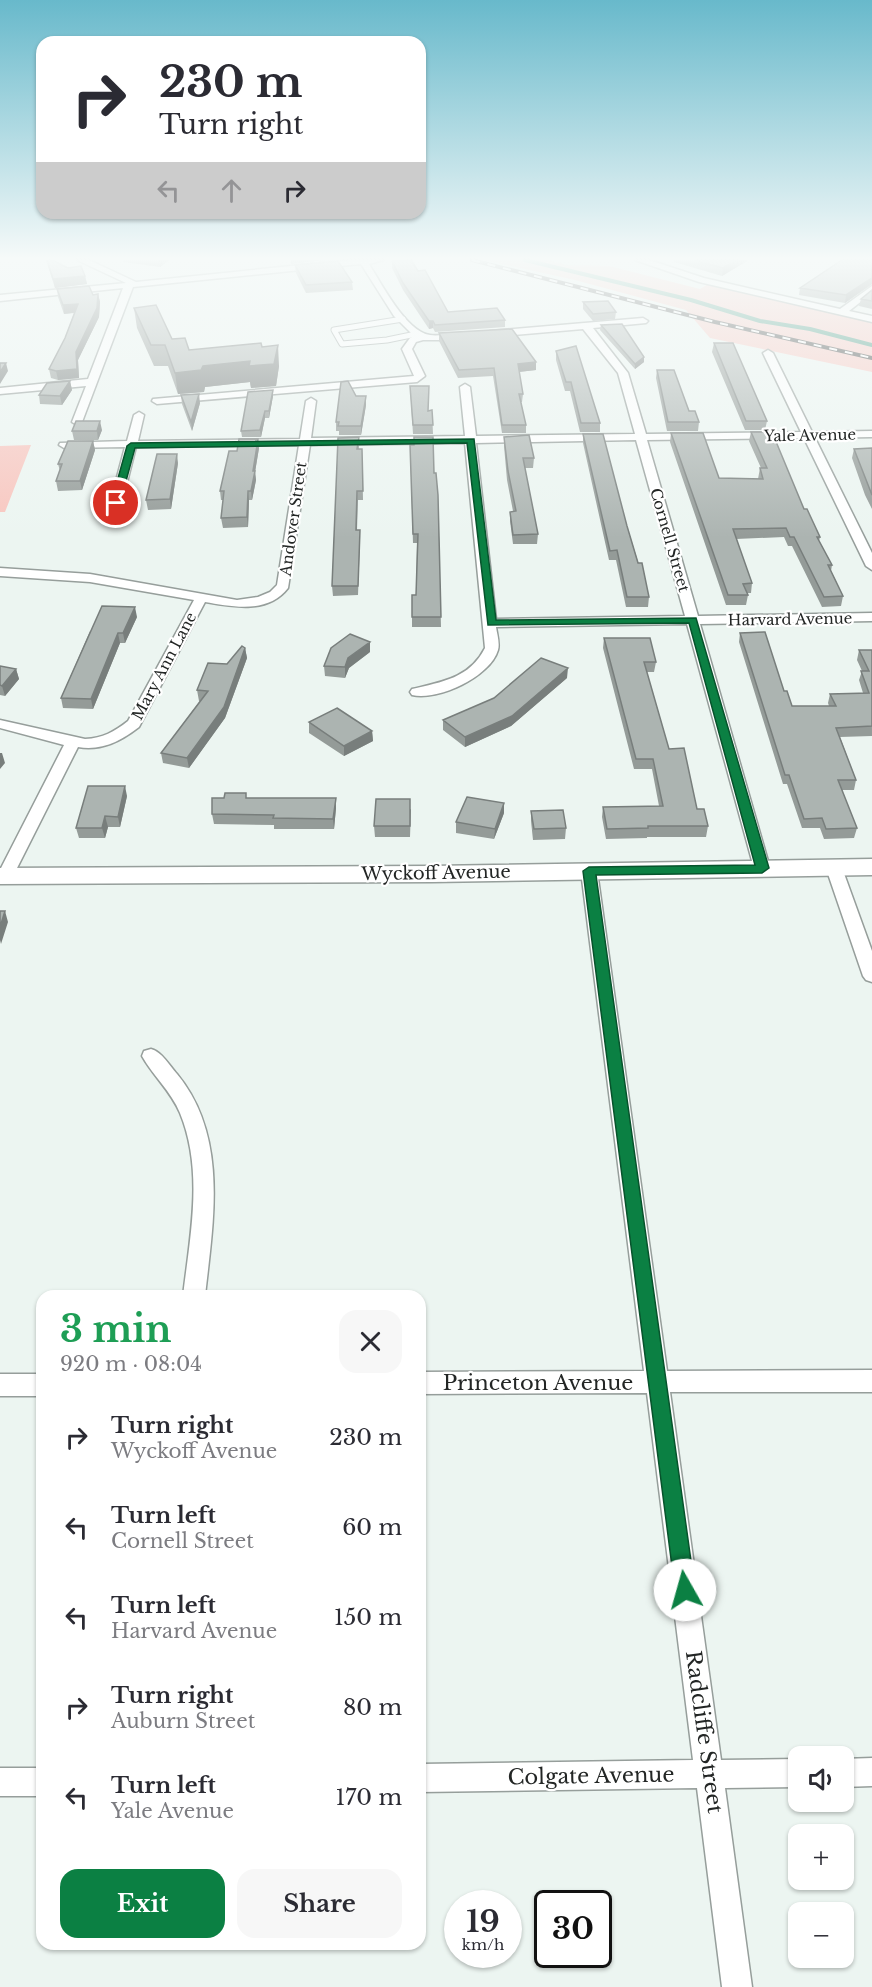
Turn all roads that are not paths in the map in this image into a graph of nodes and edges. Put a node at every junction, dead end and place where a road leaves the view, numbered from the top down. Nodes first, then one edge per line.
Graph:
1 (105, 353) edge
2 (409, 353) edge
3 (607, 353) edge
4 (768, 353) dead end
5 (92, 382) junction
6 (465, 387) dead end
7 (0, 391) edge
8 (157, 400) dead end
9 (311, 401) dead end
10 (139, 415) dead end
11 (77, 422) edge
12 (872, 434) edge
13 (808, 435) junction
14 (641, 438) junction
15 (471, 441) junction
16 (303, 443) junction
17 (64, 445) edge
18 (131, 446) junction
19 (111, 522) dead end
20 (872, 566) edge
21 (0, 572) edge
22 (201, 598) junction
23 (872, 617) edge
24 (693, 620) junction
25 (491, 623) junction
26 (417, 692) dead end
27 (0, 724) edge
28 (72, 744) junction
29 (872, 867) edge
30 (762, 868) junction
31 (834, 868) junction
32 (589, 871) junction
33 (2, 876) edge
34 (872, 976) edge
35 (151, 1056) dead end
36 (195, 1290) edge
37 (872, 1381) edge
38 (657, 1382) junction
39 (426, 1383) edge
40 (0, 1385) edge
41 (36, 1385) edge
42 (872, 1772) edge
43 (788, 1773) edge
44 (854, 1773) edge
45 (709, 1774) junction
46 (426, 1778) edge
47 (0, 1782) edge
48 (36, 1782) edge
49 (737, 1987) edge

1 - 5 street
2 - 8 street
3 - 14 street, Cornell Street
4 - 13 street
5 - 7 street
5 - 11 street
6 - 15 street
9 - 16 street, Andover Street
10 - 18 street
12 - 13 street, Yale Avenue
13 - 14 street, Yale Avenue
13 - 20 street
14 - 15 street, Yale Avenue
14 - 24 street, Cornell Street
15 - 16 street, Yale Avenue
15 - 25 street
16 - 18 street, Yale Avenue
16 - 22 street, Andover Street
17 - 18 street, Yale Avenue
18 - 19 street
21 - 22 street, Mary Ann Lane
22 - 28 street, Mary Ann Lane
23 - 24 street, Harvard Avenue
24 - 25 street, Harvard Avenue
24 - 30 street, Cornell Street
25 - 26 street
27 - 28 street
28 - 33 street
29 - 31 main road, Wyckoff Avenue
30 - 31 main road, Wyckoff Avenue
30 - 32 main road, Wyckoff Avenue
31 - 34 street
32 - 33 main road, Wyckoff Avenue
32 - 38 street, Radcliffe Street
35 - 36 street
37 - 38 street, Princeton Avenue
38 - 39 street, Princeton Avenue
38 - 45 street, Radcliffe Street
40 - 41 street
42 - 44 street
43 - 45 street, Colgate Avenue
45 - 46 street, Colgate Avenue
45 - 49 street, Radcliffe Street
47 - 48 street

